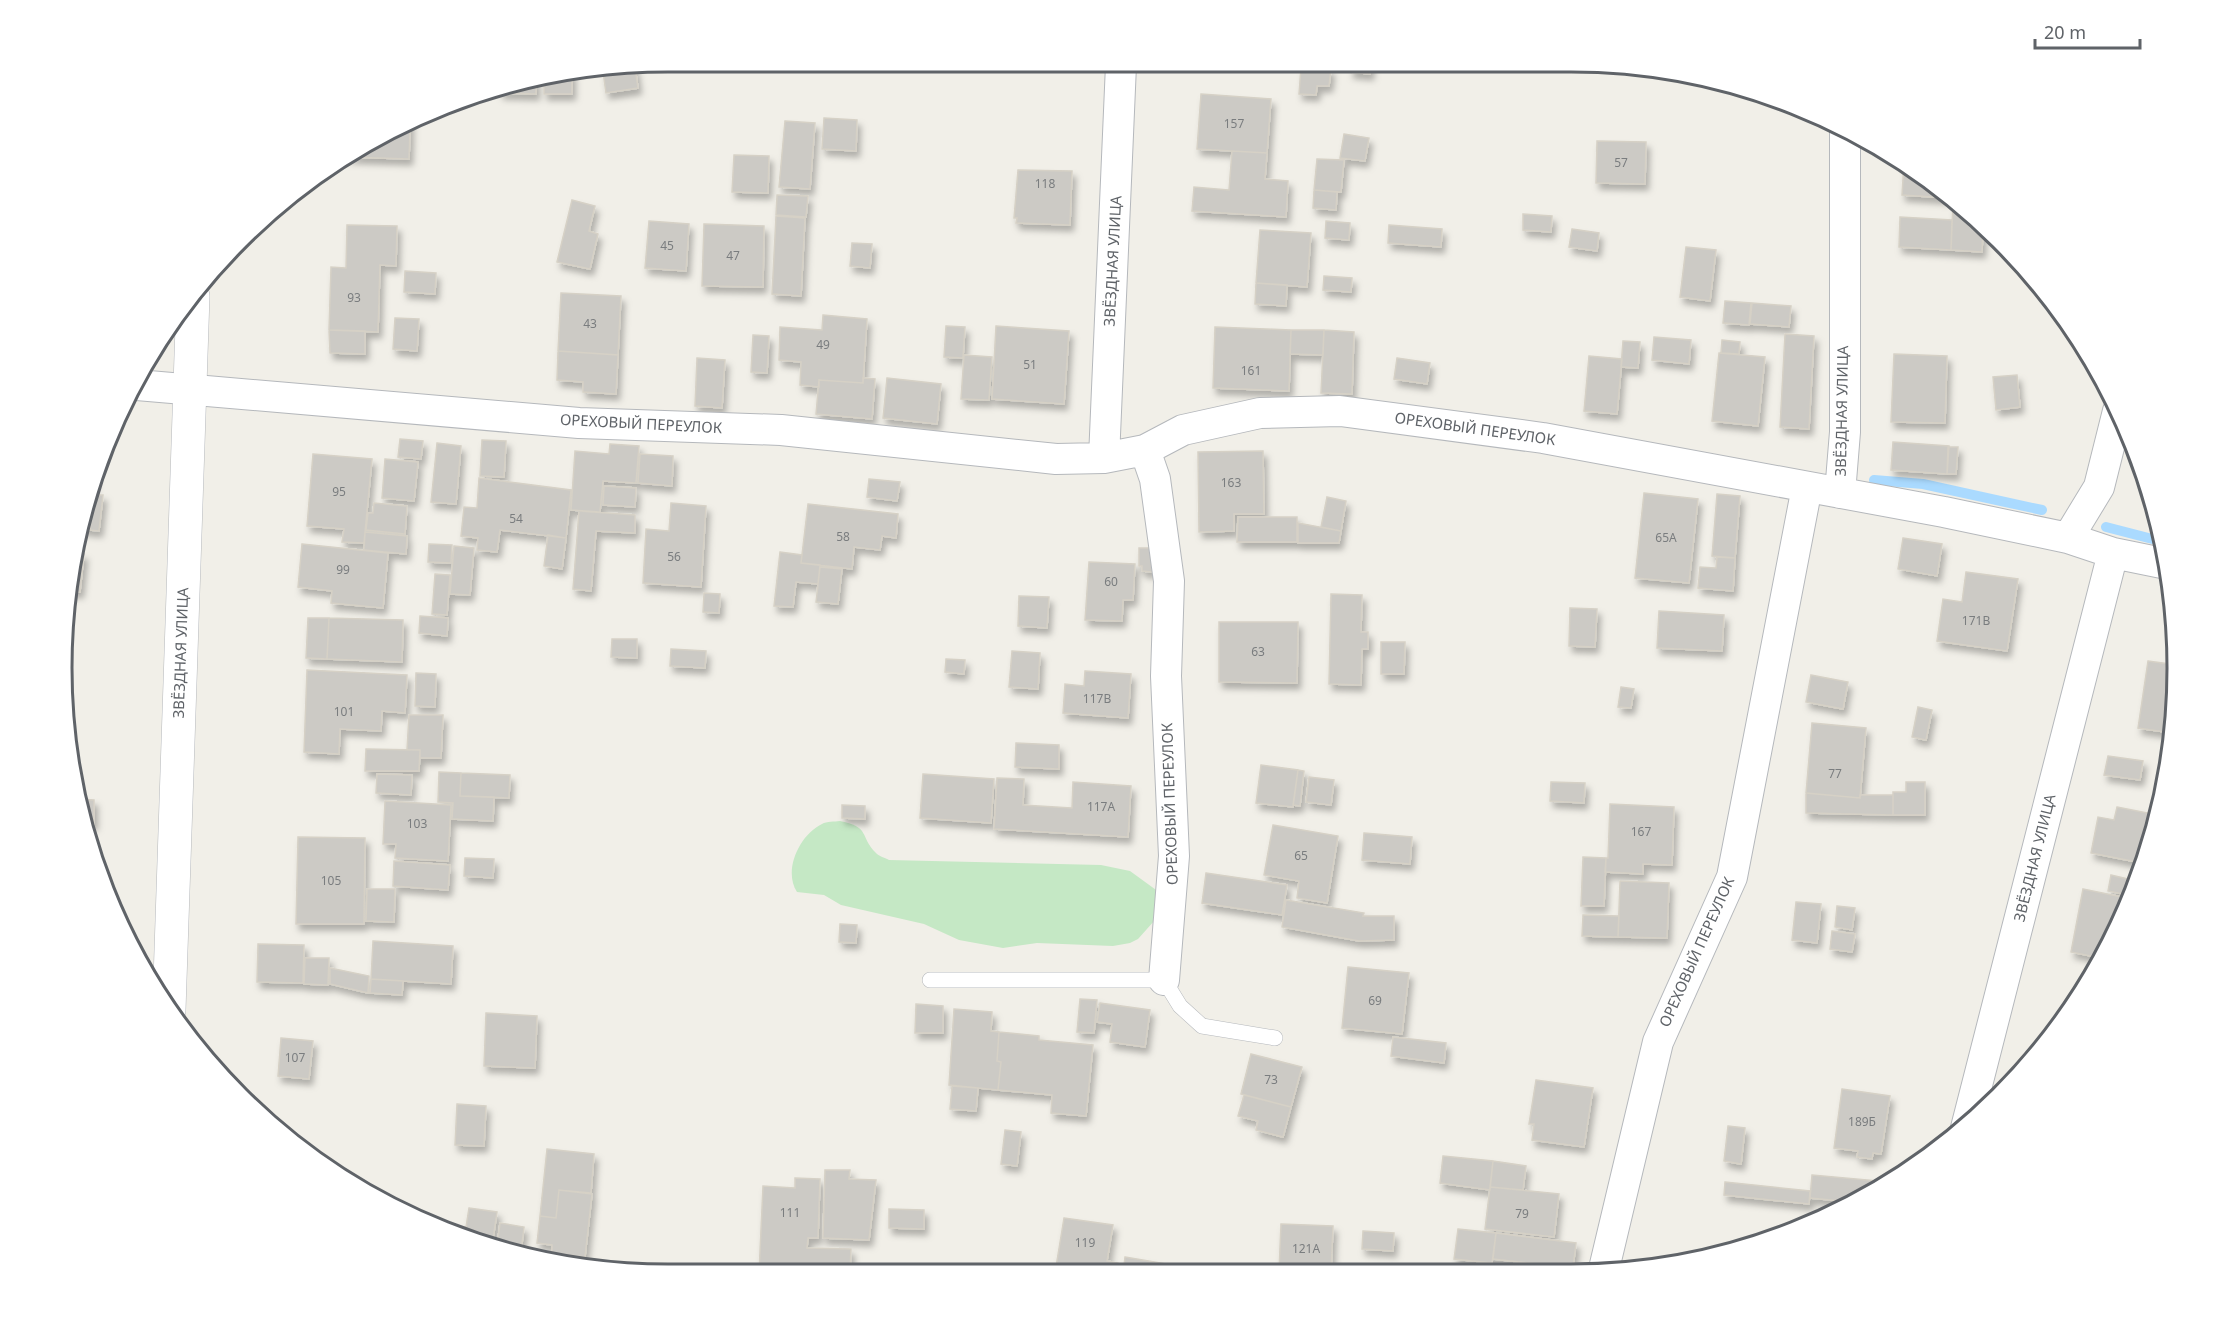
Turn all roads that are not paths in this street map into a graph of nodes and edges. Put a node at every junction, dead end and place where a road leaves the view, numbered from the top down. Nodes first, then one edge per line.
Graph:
1 (1121, 72) edge
2 (1845, 139) edge
3 (193, 308) edge
4 (143, 385) edge
5 (190, 389) junction
6 (2115, 424) edge
7 (1145, 450) junction
8 (1104, 458) junction
9 (1807, 487) junction
10 (1840, 493) junction
11 (2068, 538) junction
12 (2113, 553) junction
13 (2158, 562) edge
14 (930, 980) dead end
15 (1164, 980) junction
16 (170, 995) edge
17 (1275, 1038) dead end
18 (1971, 1110) edge
19 (1605, 1263) edge

1 - 8 street, ЗВЁЗДНАЯ УЛИЦА
2 - 10 street, ЗВЁЗДНАЯ УЛИЦА
3 - 5 street, ЗВЁЗДНАЯ УЛИЦА
4 - 5 street, ОРЕХОВЫЙ ПЕРЕУЛОК
5 - 8 street, ОРЕХОВЫЙ ПЕРЕУЛОК
5 - 16 street, ЗВЁЗДНАЯ УЛИЦА
6 - 11 street
7 - 8 street, ОРЕХОВЫЙ ПЕРЕУЛОК
7 - 9 street, ОРЕХОВЫЙ ПЕРЕУЛОК
7 - 15 street, ОРЕХОВЫЙ ПЕРЕУЛОК
9 - 10 street, ОРЕХОВЫЙ ПЕРЕУЛОК
9 - 19 street, ОРЕХОВЫЙ ПЕРЕУЛОК
10 - 11 street, ЗВЁЗДНАЯ УЛИЦА
11 - 12 street, ЗВЁЗДНАЯ УЛИЦА
12 - 13 street, ЗВЁЗДНАЯ УЛИЦА
12 - 18 street, ЗВЁЗДНАЯ УЛИЦА
14 - 15 lane
15 - 17 lane

